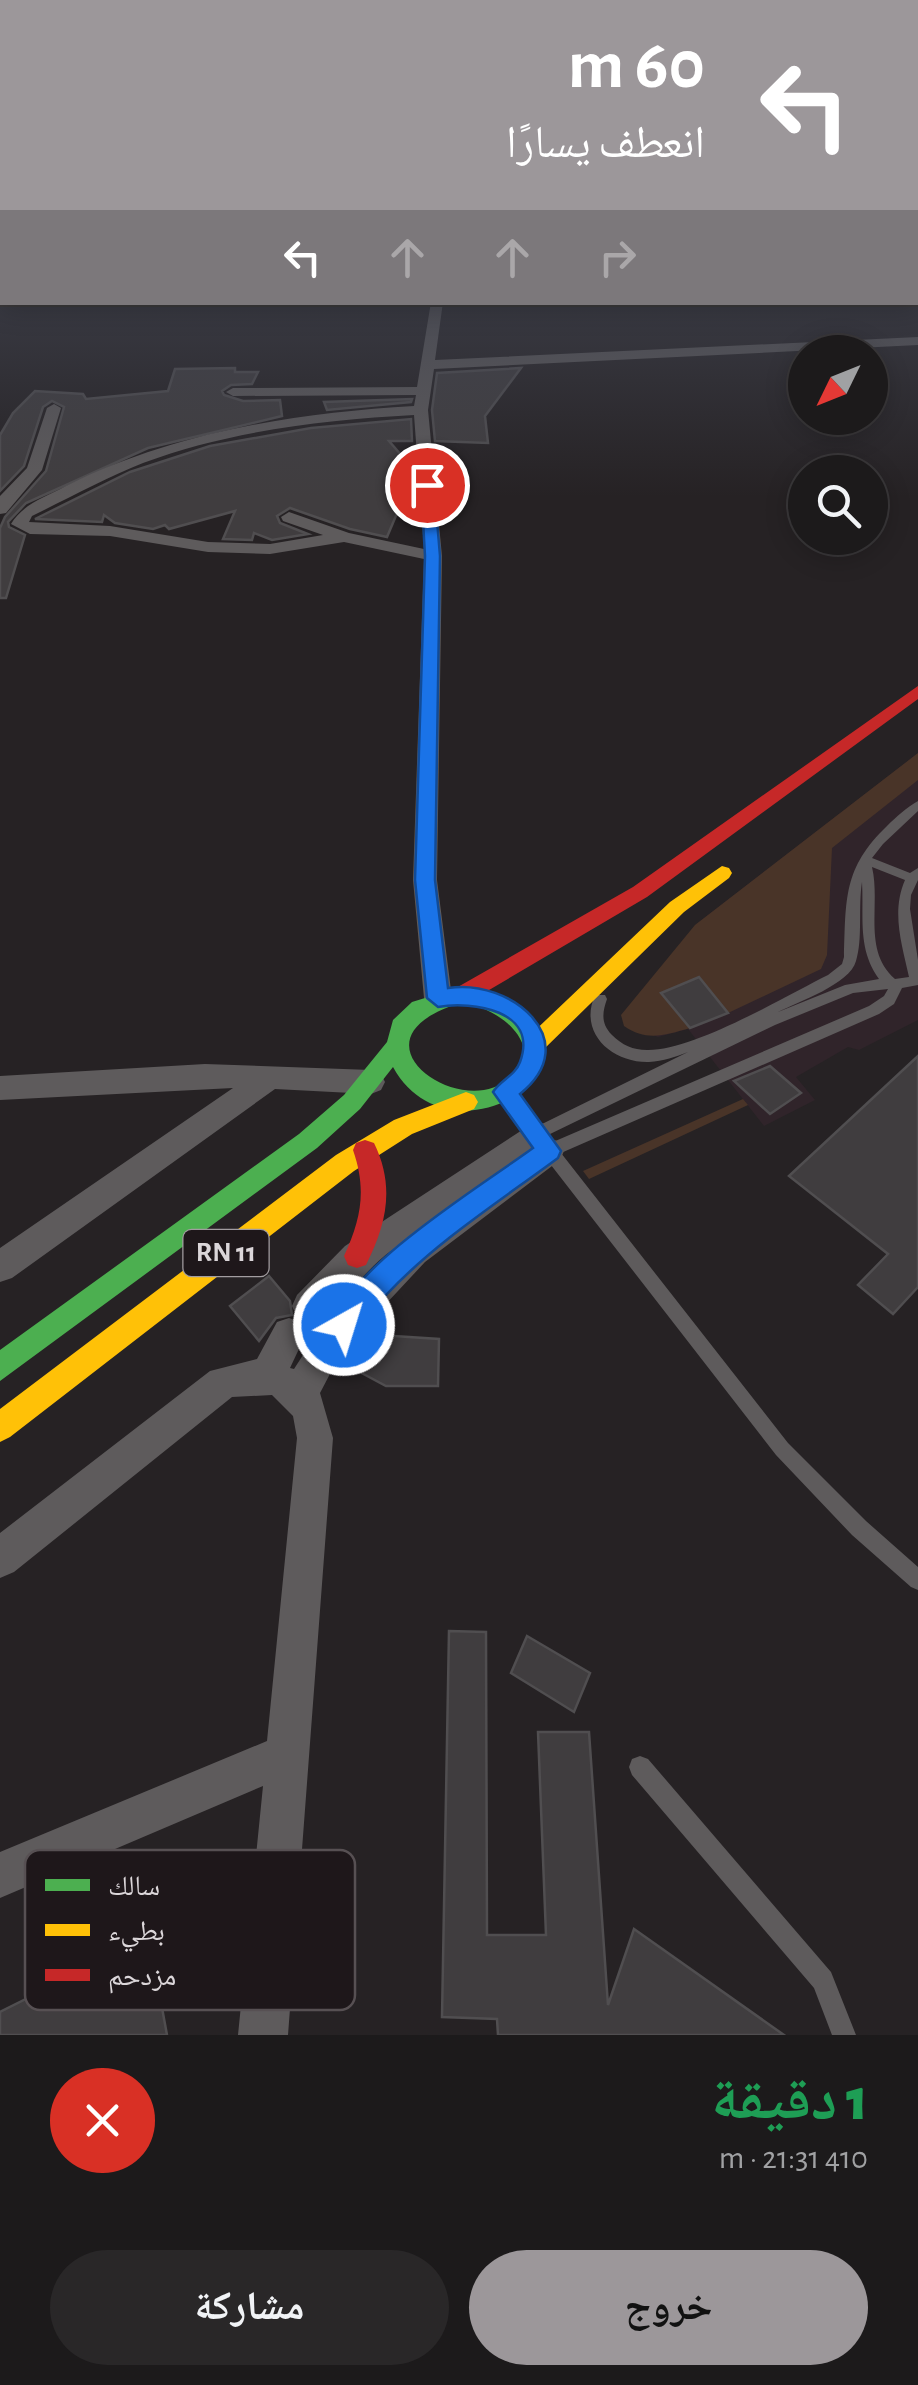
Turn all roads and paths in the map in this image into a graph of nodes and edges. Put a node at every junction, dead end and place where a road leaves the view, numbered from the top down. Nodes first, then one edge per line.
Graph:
1 (436, 307) edge
2 (918, 341) edge
3 (427, 365) junction
4 (234, 392) dead end
5 (423, 400) junction
6 (54, 408) dead end
7 (0, 509) edge
8 (289, 516) dead end
9 (0, 521) edge
10 (19, 524) junction
11 (344, 537) junction
12 (433, 556) junction
13 (918, 691) edge
14 (918, 805) edge
15 (864, 860) junction
16 (738, 861) dead end
17 (915, 875) edge
18 (677, 906) junction
19 (917, 980) edge
20 (896, 986) junction
21 (464, 994) junction
22 (438, 998) junction
23 (534, 1045) junction
24 (396, 1047) junction
25 (268, 1078) junction
26 (371, 1082) junction
27 (0, 1088) edge
28 (506, 1092) junction
29 (466, 1102) junction
30 (542, 1142) junction
31 (365, 1150) junction
32 (357, 1256) junction
33 (0, 1267) edge
34 (0, 1366) edge
35 (284, 1384) junction
36 (0, 1427) edge
37 (0, 1558) edge
38 (918, 1580) edge
39 (288, 1754) junction
40 (640, 1767) dead end
41 (60, 1850) edge
42 (279, 1850) edge
43 (25, 1864) edge
44 (0, 1875) edge
45 (265, 2010) edge
46 (263, 2035) edge
47 (844, 2035) edge

1 - 3 street
2 - 3 street
3 - 5 street
4 - 5 street
5 - 10 street
5 - 12 street
6 - 7 street
8 - 11 street
9 - 10 street
10 - 11 street
11 - 12 street
12 - 22 street
13 - 21 highway
14 - 15 lane
15 - 17 lane
15 - 18 lane
15 - 20 lane
16 - 18 highway
17 - 19 lane
18 - 23 highway
19 - 20 lane
20 - 30 lane
20 - 30 lane
21 - 22 highway
21 - 23 highway
22 - 24 highway
23 - 28 highway
24 - 26 highway, RN 11
24 - 29 highway
25 - 26 street
25 - 27 street
25 - 33 street
26 - 34 highway, RN 11
28 - 29 highway
28 - 30 lane
29 - 31 highway, RN 11
30 - 32 street
30 - 35 street
30 - 38 lane
31 - 32 highway
31 - 36 highway, RN 11
32 - 35 street
35 - 37 street
35 - 39 street
39 - 41 street
39 - 42 street
40 - 47 lane
43 - 44 street
45 - 46 street

